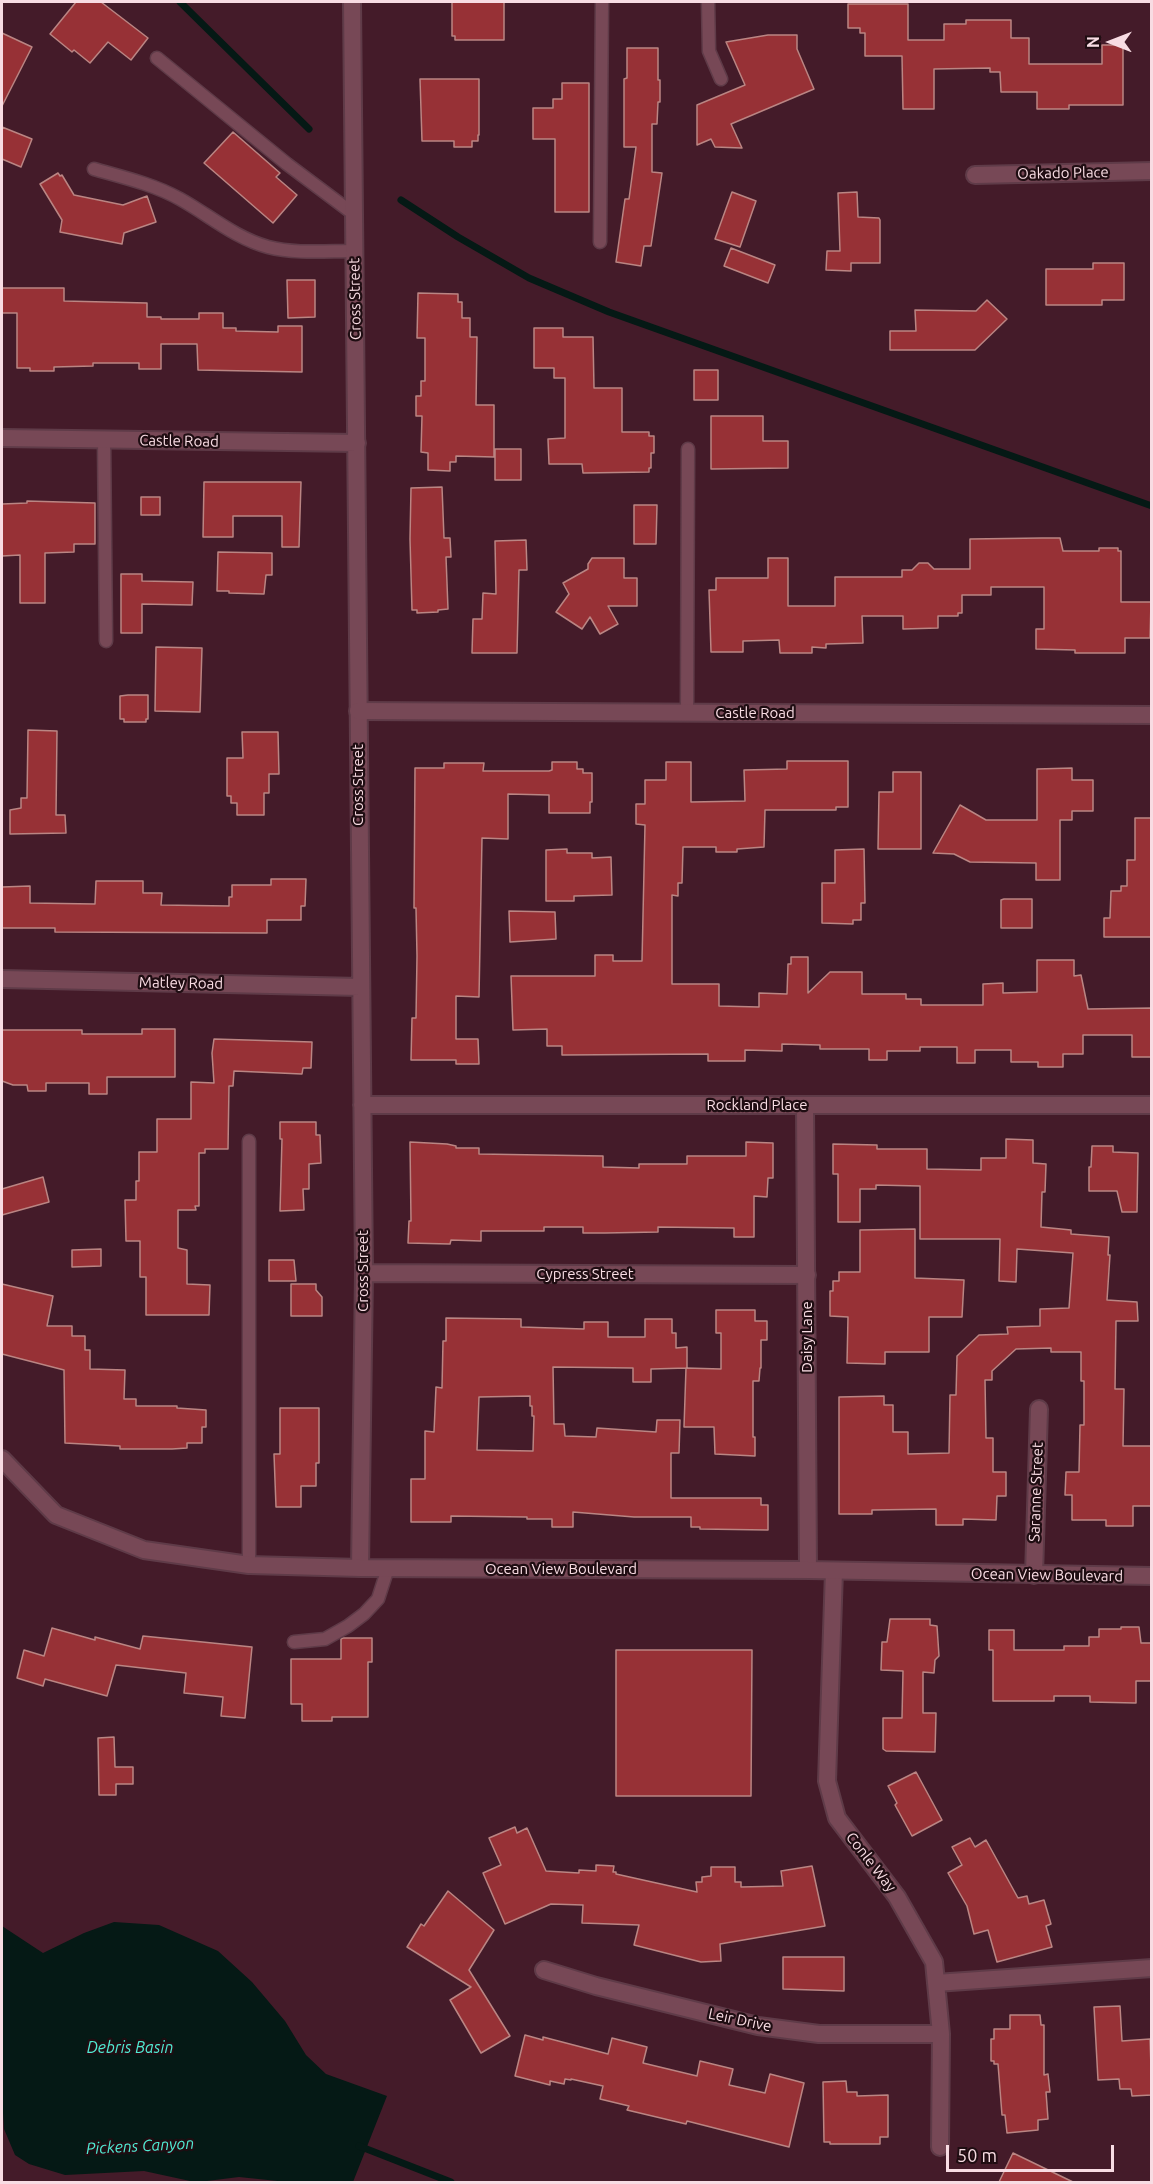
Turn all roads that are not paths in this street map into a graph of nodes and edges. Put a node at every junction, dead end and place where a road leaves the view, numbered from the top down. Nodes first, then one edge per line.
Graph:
1 (352, 2) edge
2 (602, 2) edge
3 (708, 2) edge
4 (157, 58) dead end
5 (721, 79) dead end
6 (93, 169) dead end
7 (1152, 171) edge
8 (975, 175) dead end
9 (355, 215) junction
10 (600, 242) dead end
11 (355, 250) junction
12 (2, 438) edge
13 (104, 440) junction
14 (357, 443) junction
15 (688, 449) dead end
16 (106, 641) dead end
17 (358, 711) junction
18 (687, 712) junction
19 (1152, 715) edge
20 (2, 979) edge
21 (360, 987) junction
22 (362, 1105) junction
23 (805, 1105) junction
24 (1152, 1105) edge
25 (249, 1141) dead end
26 (363, 1273) junction
27 (807, 1275) junction
28 (1039, 1409) dead end
29 (2, 1459) edge
30 (249, 1565) junction
31 (360, 1568) junction
32 (388, 1568) junction
33 (808, 1570) junction
34 (834, 1571) junction
35 (1034, 1575) junction
36 (1152, 1576) edge
37 (294, 1642) dead end
38 (1152, 1968) edge
39 (544, 1970) dead end
40 (936, 1983) junction
41 (941, 2034) junction
42 (940, 2147) dead end

1 - 9 street, Cross Street
2 - 10 lane
3 - 5 lane
4 - 9 lane
6 - 11 lane
7 - 8 street, Oakado Place
9 - 11 street, Cross Street
11 - 14 street, Cross Street
12 - 13 street, Castle Road
13 - 14 street, Castle Road
13 - 16 lane
14 - 17 street, Cross Street
15 - 18 lane
17 - 18 street, Castle Road
17 - 21 street, Cross Street
18 - 19 street, Castle Road
20 - 21 street, Matley Road
21 - 22 street, Cross Street
22 - 23 street, Rockland Place
22 - 26 street, Cross Street
23 - 24 street, Rockland Place
23 - 27 street, Daisy Lane
25 - 30 lane
26 - 27 street, Cypress Street
26 - 31 street, Cross Street
27 - 33 street, Daisy Lane
28 - 35 street, Saranne Street
29 - 30 street, Ocean View Boulevard
30 - 31 street, Ocean View Boulevard
31 - 32 street, Ocean View Boulevard
32 - 33 street, Ocean View Boulevard
32 - 37 lane
33 - 34 street, Ocean View Boulevard
34 - 35 street, Ocean View Boulevard
34 - 40 street, Conle Way
35 - 36 street, Ocean View Boulevard
38 - 40 street
39 - 41 street, Leir Drive
40 - 41 street, Conle Way
41 - 42 street, Conle Way

